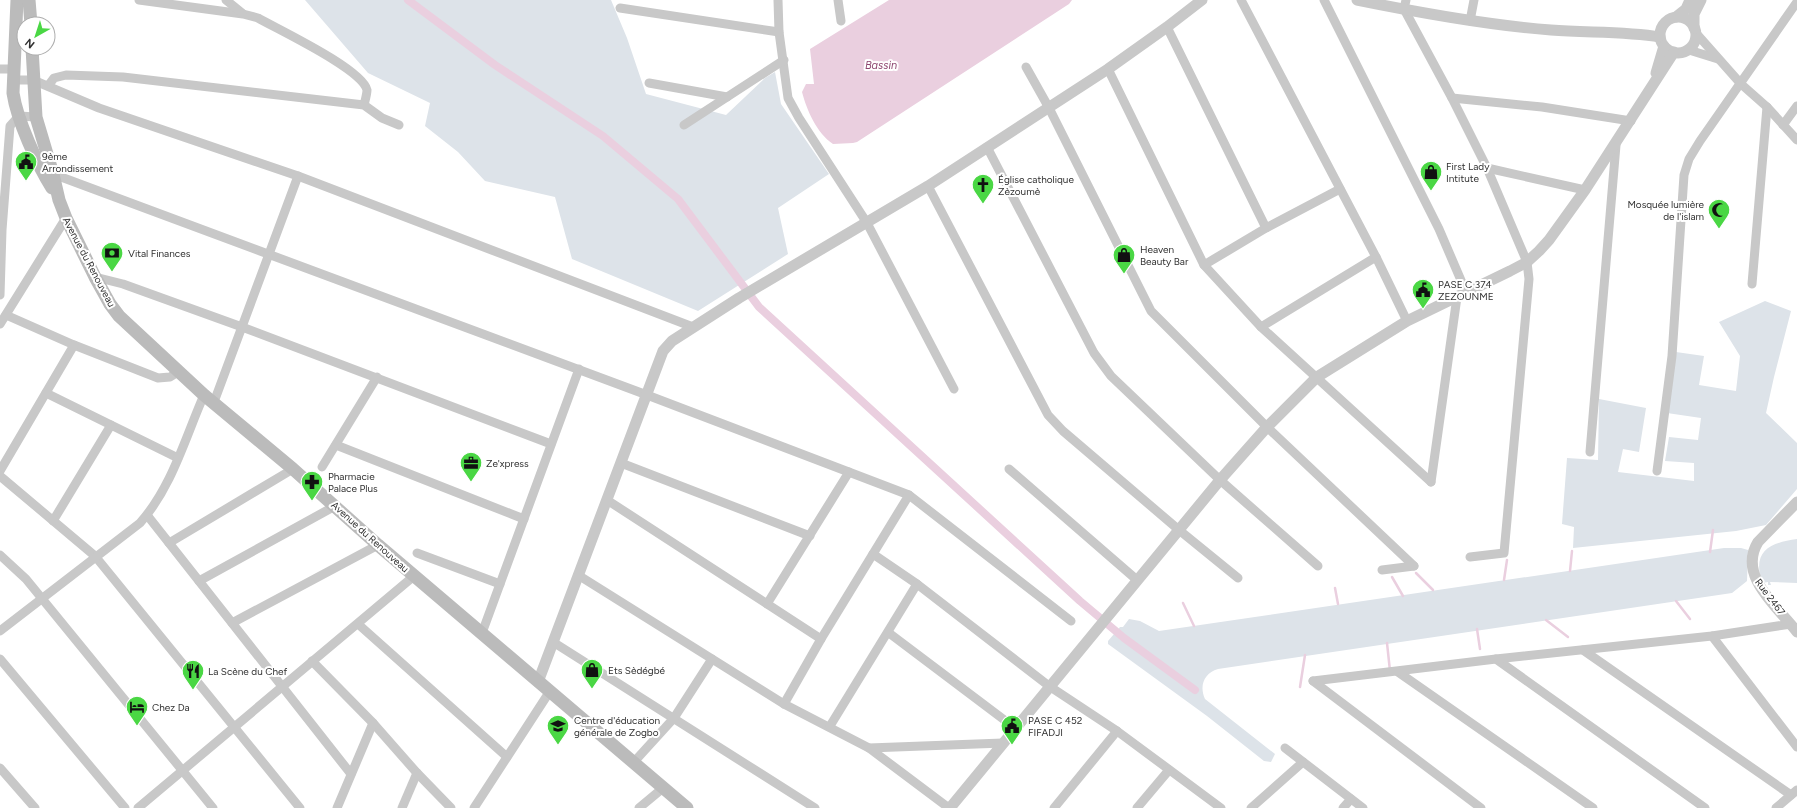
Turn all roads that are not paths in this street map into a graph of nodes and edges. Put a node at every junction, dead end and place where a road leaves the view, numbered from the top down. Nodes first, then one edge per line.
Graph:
1 (17, 0) edge
2 (29, 0) edge
3 (139, 0) edge
4 (226, 0) edge
5 (778, 0) edge
6 (838, 0) edge
7 (1202, 0) edge
8 (1241, 0) edge
9 (1324, 0) edge
10 (1357, 0) edge
11 (1474, 0) edge
12 (1690, 0) edge
13 (1701, 0) edge
14 (1797, 2) edge
15 (1405, 5) edge
16 (620, 8) dead end
17 (243, 14) junction
18 (30, 16) edge
19 (1676, 17) junction
20 (841, 21) dead end
21 (1470, 21) junction
22 (1167, 27) junction
23 (1695, 30) junction
24 (779, 32) junction
25 (1662, 38) junction
26 (1689, 50) junction
27 (1674, 52) junction
28 (32, 56) edge
29 (1719, 59) junction
30 (784, 60) junction
31 (1026, 66) dead end
32 (0, 69) edge
33 (1108, 69) junction
34 (14, 75) junction
35 (33, 80) junction
36 (649, 83) dead end
37 (1653, 84) junction
38 (1741, 84) junction
39 (48, 86) junction
40 (727, 97) junction
41 (1452, 98) junction
42 (364, 105) junction
43 (1797, 106) edge
44 (1768, 107) junction
45 (1049, 108) junction
46 (19, 116) junction
47 (36, 118) junction
48 (1631, 121) junction
49 (399, 125) dead end
50 (684, 125) dead end
51 (1783, 125) junction
52 (1797, 140) edge
53 (1616, 145) junction
54 (988, 147) junction
55 (1487, 168) junction
56 (53, 174) junction
57 (298, 176) junction
58 (3, 182) edge
59 (928, 186) junction
60 (1340, 189) junction
61 (1585, 190) junction
62 (59, 200) junction
63 (66, 218) junction
64 (867, 223) junction
65 (1266, 228) junction
66 (269, 255) junction
67 (1376, 257) junction
68 (1527, 262) junction
69 (1204, 265) junction
70 (1, 267) edge
71 (95, 277) junction
72 (1752, 284) dead end
73 (1461, 294) junction
74 (0, 295) edge
75 (6, 315) junction
76 (1407, 321) junction
77 (0, 324) edge
78 (242, 327) junction
79 (693, 327) junction
80 (1261, 327) junction
81 (74, 345) junction
82 (579, 369) junction
83 (178, 372) junction
84 (378, 377) junction
85 (1317, 377) junction
86 (954, 389) dead end
87 (46, 393) junction
88 (647, 395) junction
89 (209, 398) junction
90 (111, 425) junction
91 (1267, 427) junction
92 (551, 444) junction
93 (336, 445) junction
94 (1590, 452) dead end
95 (178, 458) junction
96 (621, 463) junction
97 (322, 467) dead end
98 (293, 469) junction
99 (1009, 469) dead end
100 (1657, 470) dead end
101 (0, 471) edge
102 (849, 472) junction
103 (0, 476) edge
104 (1220, 480) junction
105 (909, 495) junction
106 (607, 500) junction
107 (1797, 502) edge
108 (335, 506) junction
109 (147, 516) junction
110 (524, 519) junction
111 (53, 521) junction
112 (1179, 530) junction
113 (810, 536) junction
114 (169, 543) junction
115 (378, 545) junction
116 (417, 553) dead end
117 (873, 554) junction
118 (0, 555) edge
119 (95, 556) junction
120 (1470, 557) dead end
121 (1318, 566) dead end
122 (1382, 570) dead end
123 (578, 574) junction
124 (414, 576) junction
125 (1238, 578) dead end
126 (1137, 580) junction
127 (199, 581) junction
128 (500, 584) junction
129 (917, 584) junction
130 (42, 600) junction
131 (767, 604) junction
132 (1071, 621) dead end
133 (232, 623) junction
134 (358, 624) junction
135 (1794, 628) edge
136 (0, 631) edge
137 (482, 633) junction
138 (889, 633) junction
139 (1712, 636) junction
140 (822, 639) junction
141 (553, 642) junction
142 (1583, 650) junction
143 (712, 659) junction
144 (1496, 659) junction
145 (0, 660) edge
146 (312, 662) junction
147 (1398, 672) junction
148 (538, 682) junction
149 (1049, 686) junction
150 (281, 687) junction
151 (550, 691) junction
152 (784, 704) junction
153 (674, 718) junction
154 (373, 723) junction
155 (830, 726) junction
156 (234, 727) junction
157 (1015, 728) junction
158 (1117, 732) junction
159 (1003, 743) junction
160 (1797, 747) edge
161 (869, 748) junction
162 (1285, 748) dead end
163 (507, 757) junction
164 (1303, 762) junction
165 (633, 763) junction
166 (0, 768) edge
167 (1168, 770) junction
168 (182, 771) junction
169 (417, 773) junction
170 (351, 774) junction
171 (663, 788) junction
172 (1794, 792) edge
173 (1352, 799) junction
174 (35, 808) edge
175 (126, 808) edge
176 (138, 808) edge
177 (212, 808) edge
178 (300, 808) edge
179 (337, 808) edge
180 (402, 808) edge
181 (452, 808) edge
182 (474, 808) edge
183 (639, 808) edge
184 (687, 808) edge
185 (815, 808) edge
186 (949, 808) edge
187 (1054, 808) edge
188 (1137, 808) edge
189 (1221, 808) edge
190 (1251, 808) edge
191 (1343, 808) edge
192 (1363, 808) edge
193 (1481, 808) edge
194 (1592, 808) edge
195 (1705, 808) edge
196 (1776, 808) edge

1 - 34 main road, Avenue du Renouveau
2 - 18 main road
3 - 17 street
4 - 17 street
5 - 24 street
6 - 20 street
7 - 22 street
8 - 60 street
9 - 73 street
10 - 15 street
11 - 21 street
12 - 19 street
13 - 23 street
14 - 38 street
15 - 21 street
15 - 41 street
16 - 24 street
17 - 42 street
19 - 23 street
19 - 25 street
21 - 25 street
22 - 33 street
22 - 65 street
23 - 26 street
23 - 29 street
24 - 30 street
25 - 27 street
25 - 37 street
26 - 27 street
26 - 29 street
27 - 37 street
28 - 35 main road, Avenue du Renouveau
29 - 38 street
30 - 40 street
30 - 64 street
31 - 45 street
32 - 34 street
33 - 45 street
33 - 69 street
34 - 35 street
34 - 46 main road, Avenue du Renouveau
35 - 39 street
35 - 47 main road, Avenue du Renouveau
36 - 40 street
37 - 48 street
38 - 44 street
38 - 100 street
39 - 42 street
39 - 57 street
40 - 50 street
41 - 48 street
41 - 55 street
42 - 49 street
43 - 51 street
44 - 51 street
44 - 72 street
45 - 54 street
45 - 91 street
46 - 47 street
46 - 58 street
46 - 62 main road, Avenue du Renouveau
47 - 56 main road, Avenue du Renouveau
48 - 53 street
51 - 52 street
53 - 61 street
53 - 94 street
54 - 59 street
54 - 104 street
55 - 61 street
55 - 68 street
56 - 62 main road, Avenue du Renouveau
56 - 66 street
57 - 66 street
57 - 79 street
58 - 70 street
59 - 64 street
59 - 112 street
60 - 65 street
60 - 67 street
61 - 68 street
62 - 63 main road, Avenue du Renouveau
63 - 71 main road, Avenue du Renouveau
63 - 75 street
64 - 79 street
64 - 86 street
65 - 69 street
66 - 78 street
66 - 82 street
67 - 76 street
67 - 80 street
68 - 73 street
68 - 120 street
69 - 80 street
70 - 74 street
71 - 78 street
71 - 83 main road, Avenue du Renouveau
73 - 76 street
73 - 85 street
75 - 77 street
75 - 81 street
76 - 85 street
78 - 84 street
78 - 89 street
79 - 88 street
80 - 85 street
81 - 83 street
81 - 87 street
82 - 88 street
82 - 92 street
83 - 89 main road, Avenue du Renouveau
84 - 92 street
84 - 93 street
85 - 91 street
87 - 90 street
87 - 101 street
88 - 96 street
88 - 102 street
89 - 95 street
89 - 98 main road, Avenue du Renouveau
90 - 95 street
90 - 111 street
91 - 104 street
91 - 122 street
92 - 110 street
93 - 97 street
93 - 110 street
95 - 109 street
96 - 106 street
96 - 113 street
98 - 108 main road, Avenue du Renouveau
98 - 114 street
99 - 126 street
102 - 105 street
102 - 113 street
103 - 111 street
104 - 112 street
104 - 121 street
105 - 117 street
105 - 132 street
106 - 123 street
106 - 131 street
107 - 135 street, Rue 2467
108 - 115 main road, Avenue du Renouveau
108 - 127 street
109 - 114 street
109 - 119 street
110 - 128 street
111 - 119 street
112 - 125 street
112 - 126 street
113 - 131 street
114 - 127 street
115 - 124 main road, Avenue du Renouveau
115 - 133 street
116 - 128 street
117 - 129 street
117 - 140 street
118 - 130 street
119 - 130 street
119 - 156 street
123 - 141 street
123 - 143 street
124 - 134 street
124 - 137 main road, Avenue du Renouveau
126 - 149 street
127 - 133 street
128 - 137 street
129 - 138 street
129 - 149 street
130 - 136 street
130 - 168 street
131 - 140 street
133 - 150 street
134 - 146 street
134 - 163 street
135 - 139 street
137 - 148 main road, Avenue du Renouveau
138 - 155 street
138 - 157 street
139 - 142 street
139 - 160 street
140 - 152 street
141 - 148 street
141 - 153 street
142 - 144 street
142 - 172 street
143 - 152 street
143 - 153 street
144 - 147 street
144 - 195 street
145 - 175 street
146 - 150 street
146 - 154 street
147 - 193 street
147 - 194 street
148 - 151 main road, Avenue du Renouveau
149 - 157 street
149 - 158 street
150 - 156 street
150 - 170 street
151 - 163 street
151 - 165 main road, Avenue du Renouveau
152 - 155 street
153 - 165 street
153 - 185 street
154 - 169 street
154 - 170 street
155 - 161 street
156 - 168 street
156 - 178 street
157 - 159 street
158 - 167 street
158 - 187 street
159 - 161 street
159 - 186 street
161 - 186 street
162 - 164 street
163 - 182 street
164 - 173 street
164 - 190 street
165 - 171 main road, Avenue du Renouveau
166 - 174 street
167 - 188 street
167 - 189 street
168 - 176 street
168 - 177 street
169 - 180 street
169 - 181 street
170 - 179 street
171 - 183 street
171 - 184 main road, Avenue du Renouveau
172 - 196 street
173 - 191 street
173 - 192 street

